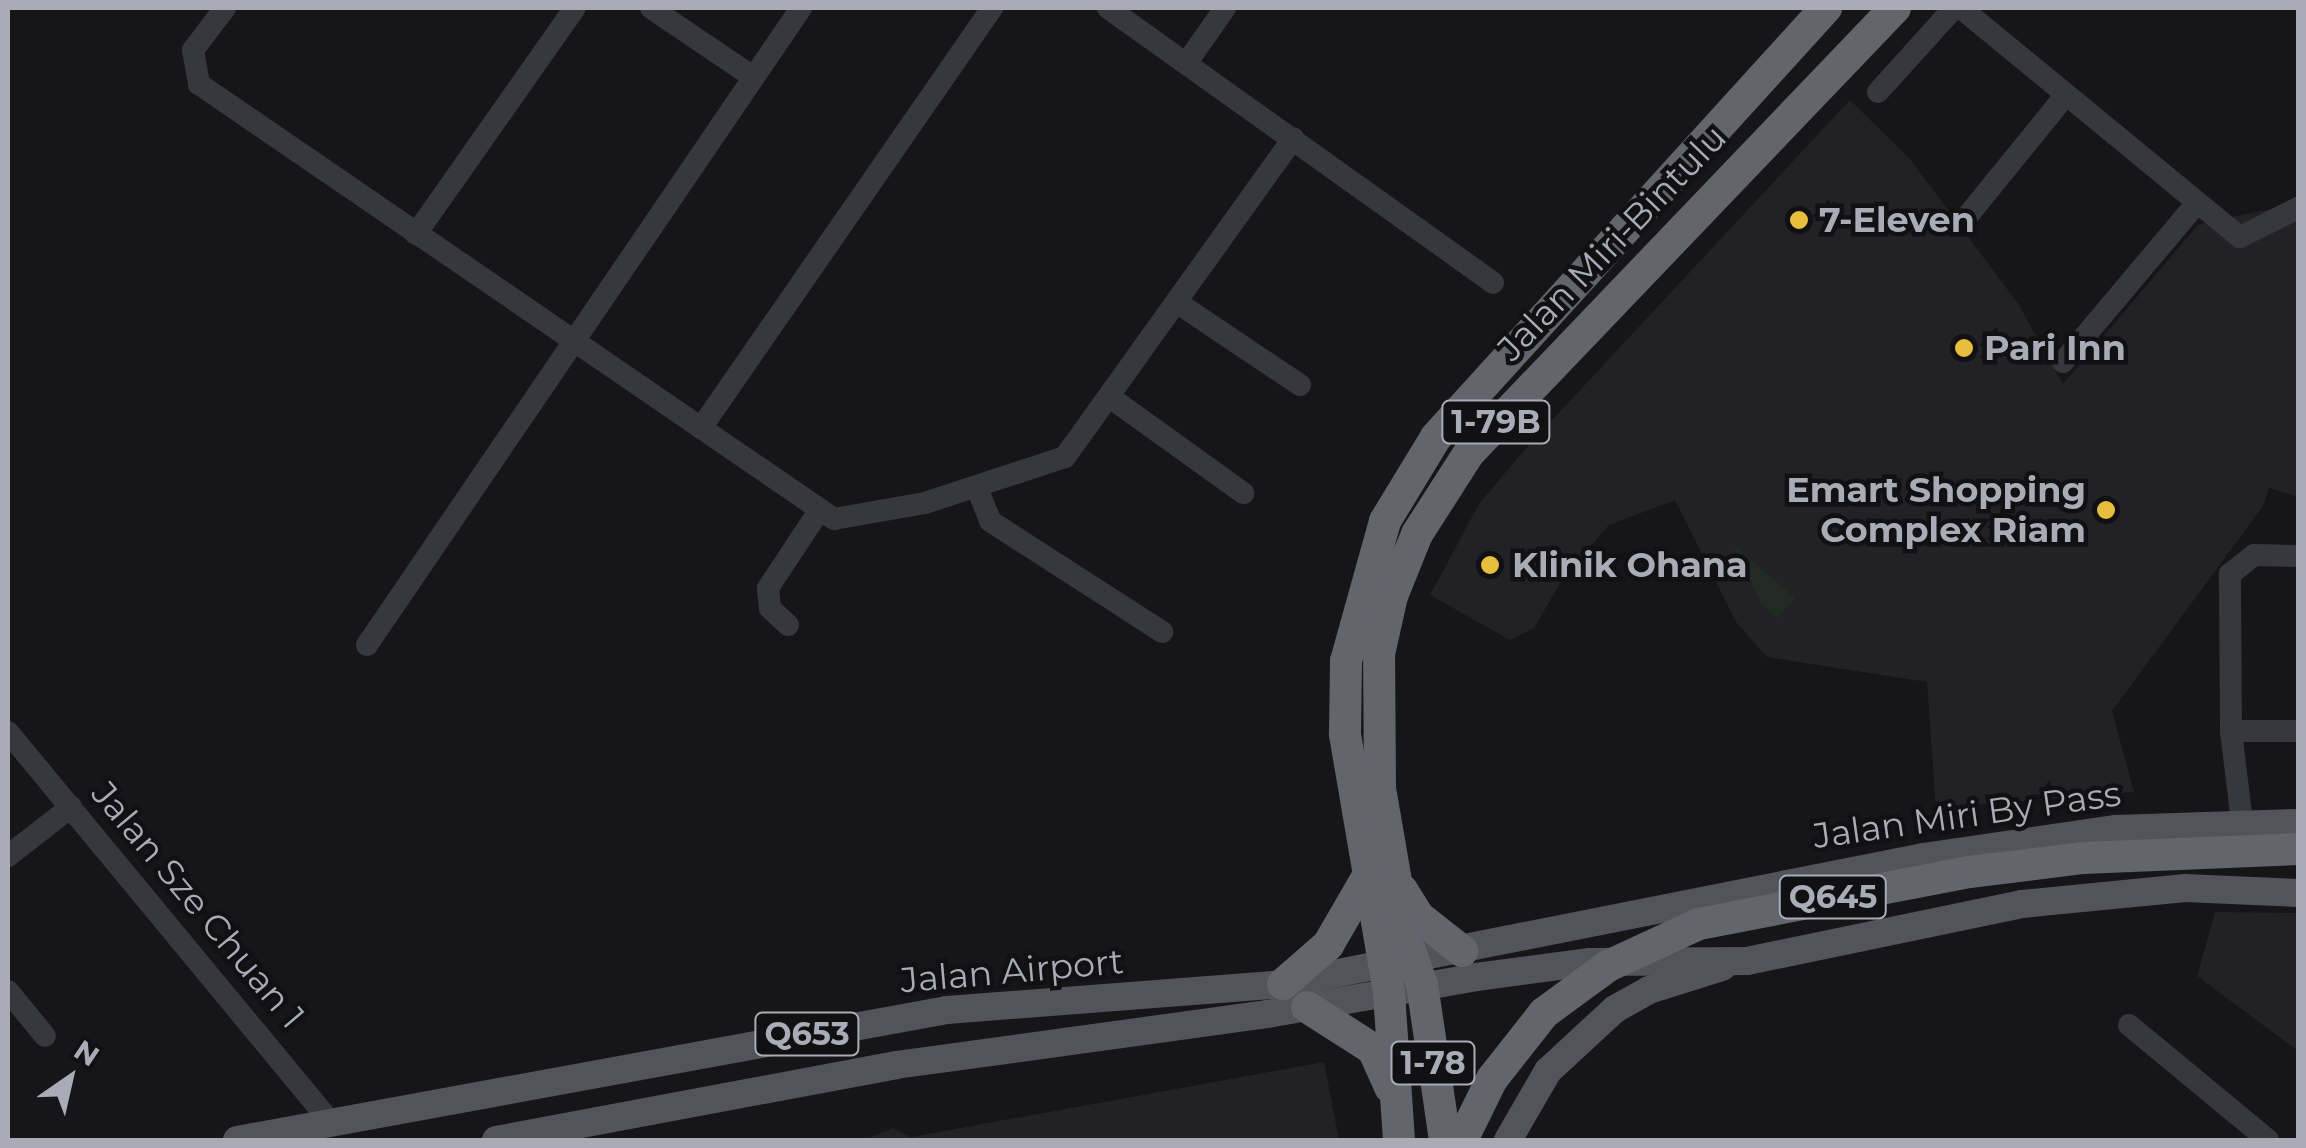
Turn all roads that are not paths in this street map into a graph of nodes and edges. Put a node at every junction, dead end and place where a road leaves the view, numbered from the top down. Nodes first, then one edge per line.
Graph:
1 (225, 8) edge
2 (576, 8) edge
3 (651, 8) edge
4 (801, 8) edge
5 (992, 8) edge
6 (1108, 8) edge
7 (1226, 8) edge
8 (1826, 8) edge
9 (1896, 8) edge
10 (1957, 8) edge
11 (1188, 62) junction
12 (754, 77) junction
13 (1878, 92) dead end
14 (2066, 95) junction
15 (1294, 138) junction
16 (2196, 204) junction
17 (2298, 208) edge
18 (1961, 224) dead end
19 (416, 234) junction
20 (1493, 283) dead end
21 (1178, 303) junction
22 (572, 337) junction
23 (2063, 362) dead end
24 (1300, 385) dead end
25 (1111, 398) junction
26 (701, 428) junction
27 (977, 488) junction
28 (1243, 493) dead end
29 (819, 511) junction
30 (2298, 556) edge
31 (788, 624) dead end
32 (1162, 632) dead end
33 (367, 645) dead end
34 (2230, 730) junction
35 (2298, 731) edge
36 (8, 732) edge
37 (71, 807) junction
38 (2242, 822) junction
39 (2298, 823) edge
40 (2298, 849) edge
41 (8, 856) edge
42 (2298, 871) edge
43 (1381, 877) junction
44 (2298, 893) edge
45 (1462, 952) junction
46 (1747, 961) junction
47 (1402, 976) junction
48 (8, 992) edge
49 (1295, 996) junction
50 (2129, 1025) dead end
51 (45, 1036) dead end
52 (1396, 1100) junction
53 (340, 1132) edge
54 (237, 1140) edge
55 (496, 1140) edge
56 (1399, 1140) edge
57 (1445, 1140) edge
58 (1462, 1140) edge
59 (1481, 1140) edge
60 (1508, 1140) edge
61 (2268, 1140) edge

1 - 19 street
2 - 19 street
3 - 12 street
4 - 12 street
5 - 26 street
6 - 11 street
7 - 11 street
8 - 43 highway, Jalan Miri-Bintulu
9 - 43 highway, Jalan Miri-Bintulu / 1-79B
10 - 13 street
10 - 14 street
11 - 15 street
12 - 22 street
14 - 16 street
14 - 18 street
15 - 20 street
15 - 21 street
16 - 17 street
16 - 23 street
19 - 22 street
21 - 24 street
21 - 25 street
22 - 26 street
22 - 33 street
25 - 27 street
25 - 28 street
26 - 29 street
27 - 29 street
27 - 32 street
29 - 31 street
30 - 34 street
34 - 35 street
34 - 38 street
36 - 37 street, Jalan Sze Chuan 1
37 - 41 street
37 - 53 street, Jalan Sze Chuan 1
38 - 39 main road, Jalan Miri By Pass / Q645
38 - 45 main road, Jalan Miri By Pass / Q645
40 - 58 highway, Q645, bridge
42 - 59 highway, Q645
43 - 45 highway
43 - 47 highway, Jalan Miri-Bintulu
43 - 49 highway
44 - 46 main road, Q645
45 - 47 main road, Jalan Miri By Pass / Q645
46 - 47 main road, Q645
46 - 60 main road
47 - 49 main road, Jalan Airport / Q653
47 - 52 highway, Jalan Miri-Bintulu / 1-78
47 - 57 highway, Jalan Miri-Bintulu / 1-78
48 - 51 street
49 - 52 highway
49 - 53 main road, Jalan Airport / Q653
49 - 55 main road, Jalan Airport / Q653
50 - 61 street
52 - 56 highway, Jalan Miri-Bintulu / 1-78
53 - 54 main road, Jalan Airport / Q653

